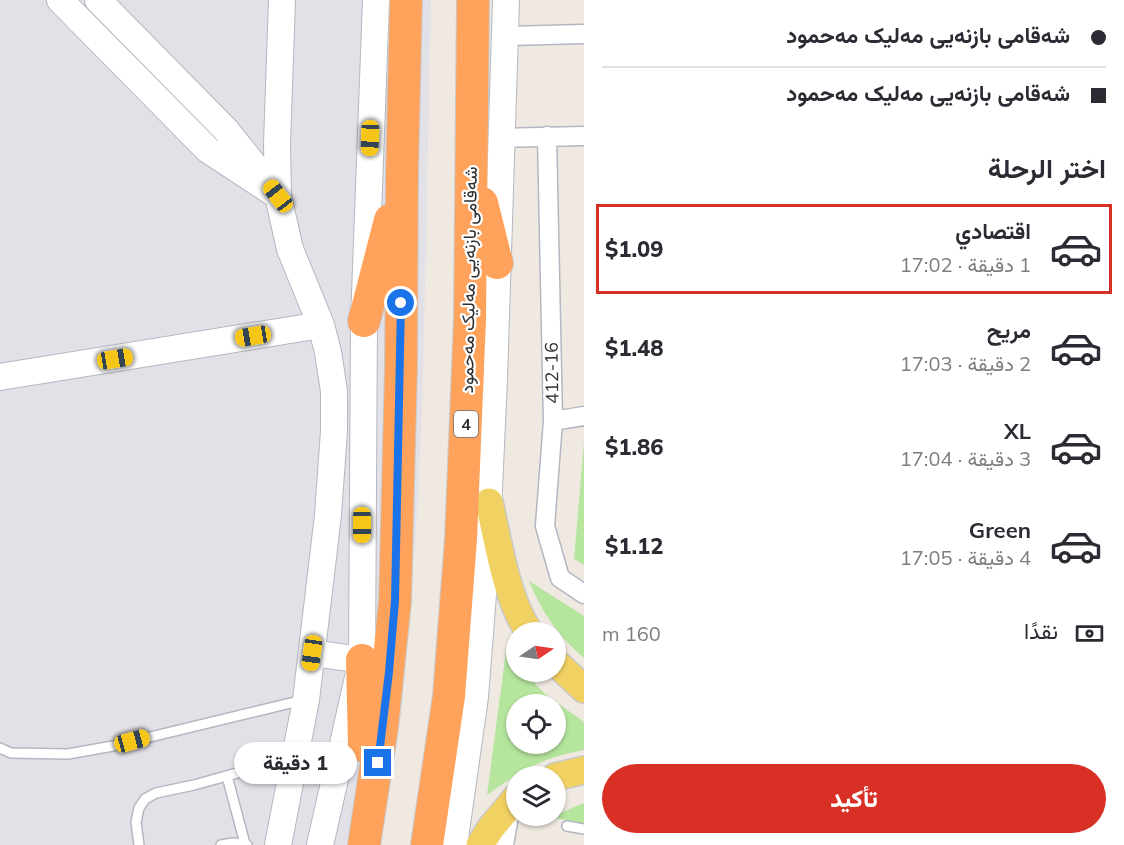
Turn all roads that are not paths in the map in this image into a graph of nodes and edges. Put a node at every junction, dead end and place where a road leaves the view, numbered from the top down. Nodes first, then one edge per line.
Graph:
1 (60, 0) edge
2 (98, 0) edge
3 (282, 0) edge
4 (376, 0) edge
5 (406, 0) edge
6 (473, 0) edge
7 (506, 0) edge
8 (584, 34) edge
9 (505, 36) junction
10 (225, 130) junction
11 (548, 136) junction
12 (584, 136) edge
13 (502, 138) junction
14 (208, 150) junction
15 (471, 160) junction
16 (402, 173) junction
17 (278, 196) junction
18 (497, 263) junction
19 (364, 321) junction
20 (321, 325) junction
21 (0, 377) edge
22 (584, 416) edge
23 (553, 421) junction
24 (489, 502) junction
25 (584, 594) edge
26 (523, 622) edge
27 (312, 653) junction
28 (362, 660) junction
29 (566, 672) edge
30 (584, 689) edge
31 (306, 700) junction
32 (0, 748) edge
33 (296, 756) junction
34 (584, 770) edge
35 (566, 774) edge
36 (227, 776) junction
37 (506, 810) edge
38 (508, 826) edge
39 (567, 826) dead end
40 (584, 829) edge
41 (365, 841) edge
42 (140, 845) edge
43 (221, 845) edge
44 (246, 845) edge
45 (278, 845) edge
46 (320, 845) edge
47 (427, 845) edge
48 (454, 845) edge
49 (480, 845) edge
50 (504, 845) edge

1 - 14 street
2 - 10 street
3 - 17 street
4 - 19 street
5 - 16 highway
6 - 15 highway, شەقامی بازنەیی مەلیک مەحمود / 4
7 - 9 street
8 - 9 street
9 - 13 street
10 - 14 street
10 - 17 street
11 - 12 street
11 - 13 street
11 - 23 street, 412-16
13 - 18 street
14 - 17 street
15 - 18 highway
15 - 47 highway, شەقامی بازنەیی مەلیک مەحمود / 4
16 - 19 highway
16 - 41 highway
17 - 20 street
18 - 24 street
19 - 28 street
20 - 21 street
20 - 27 street
22 - 23 street
23 - 25 street, 412-16
24 - 26 main road
24 - 48 street
27 - 28 street
27 - 31 street
28 - 41 highway
28 - 46 street
29 - 30 main road
31 - 32 lane
31 - 33 street
33 - 36 lane
33 - 45 street
34 - 35 main road
36 - 42 lane
36 - 44 lane
37 - 49 main road
38 - 50 street
39 - 40 lane
43 - 44 lane

